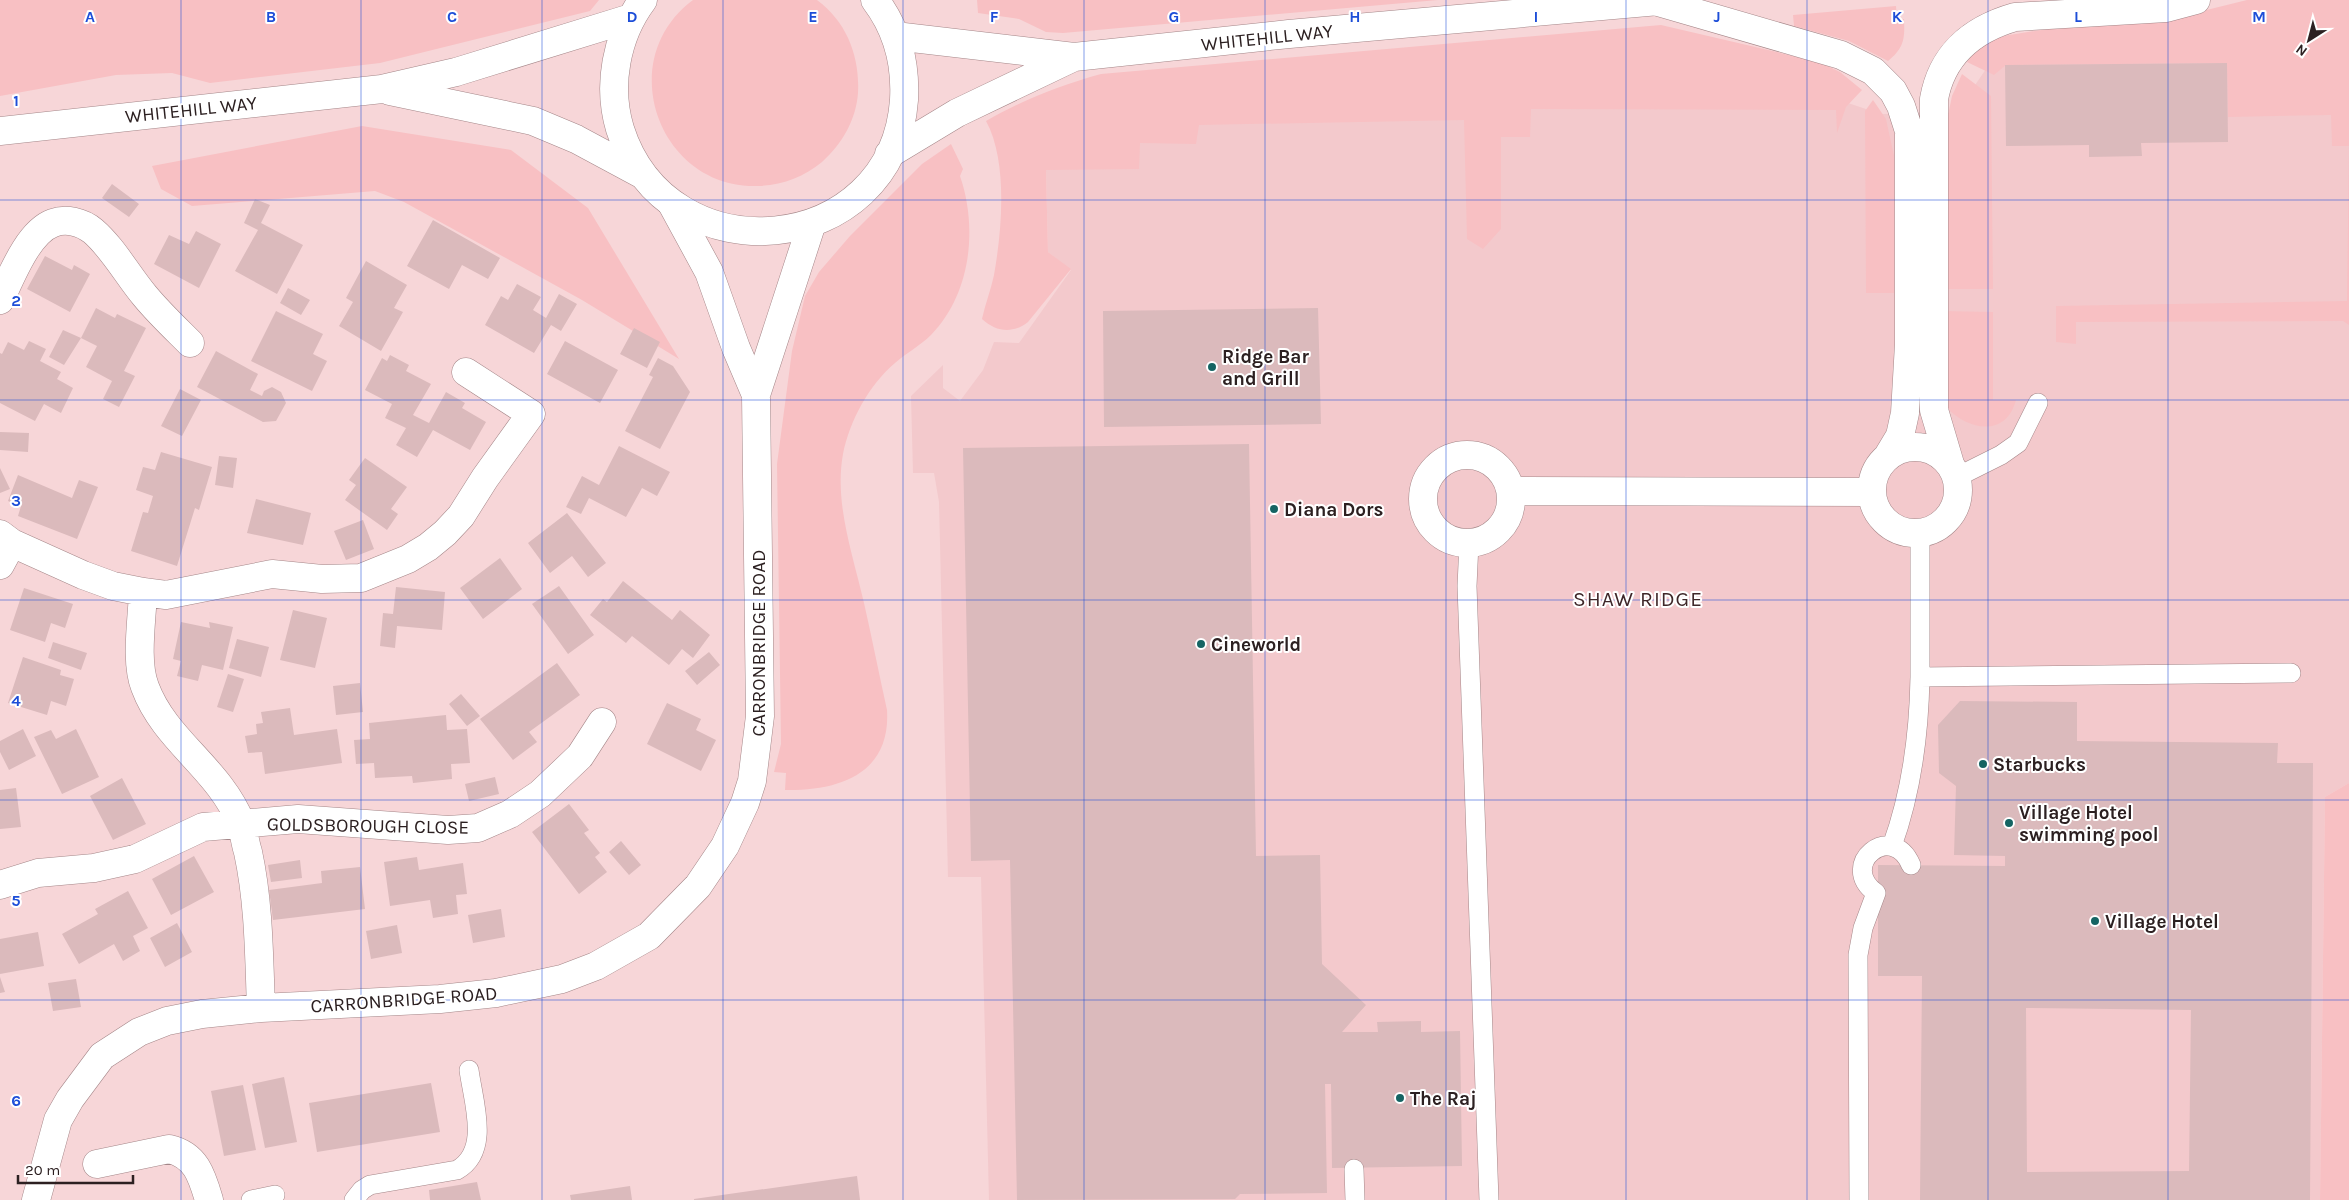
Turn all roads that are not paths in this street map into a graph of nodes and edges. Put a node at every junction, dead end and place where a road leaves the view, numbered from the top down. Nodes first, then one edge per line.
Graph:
1 (875, 0) edge
2 (2196, 0) edge
3 (1662, 1) edge
4 (637, 9) edge
5 (895, 36) junction
6 (1074, 57) junction
7 (382, 89) junction
8 (0, 131) edge
9 (889, 154) junction
10 (643, 174) junction
11 (672, 204) junction
12 (812, 223) junction
13 (0, 300) edge
14 (190, 343) dead end
15 (466, 372) dead end
16 (756, 395) junction
17 (2038, 403) dead end
18 (1888, 456) junction
19 (1953, 470) junction
20 (1511, 491) junction
21 (1872, 492) junction
22 (1920, 533) junction
23 (1469, 543) junction
24 (4, 547) edge
25 (143, 592) junction
26 (2291, 673) dead end
27 (1920, 677) junction
28 (602, 722) dead end
29 (241, 824) junction
30 (1892, 846) junction
31 (1911, 865) dead end
32 (0, 885) edge
33 (261, 1008) junction
34 (468, 1070) dead end
35 (97, 1164) dead end
36 (1354, 1169) dead end
37 (275, 1195) dead end
38 (36, 1200) edge
39 (208, 1200) edge
40 (251, 1200) edge
41 (354, 1200) edge
42 (1355, 1200) edge
43 (1489, 1200) edge
44 (1859, 1200) edge

1 - 5 street
2 - 19 street
3 - 6 street, WHITEHILL WAY
3 - 18 street
4 - 7 street, WHITEHILL WAY
4 - 10 street
5 - 6 street, WHITEHILL WAY
5 - 9 street
6 - 9 street, WHITEHILL WAY
7 - 8 street, WHITEHILL WAY
7 - 10 street, WHITEHILL WAY
9 - 12 street
10 - 11 street
11 - 12 street
11 - 16 street, CARRONBRIDGE ROAD
12 - 16 street, CARRONBRIDGE ROAD
13 - 14 street
15 - 25 street
16 - 33 street, CARRONBRIDGE ROAD
17 - 19 lane
18 - 19 street
18 - 21 street
19 - 22 street
20 - 21 street
20 - 23 street
20 - 23 street
21 - 22 street
22 - 27 lane
23 - 43 lane
24 - 25 street
25 - 29 street, GOLDSBOROUGH CLOSE
26 - 27 lane
27 - 30 lane
28 - 29 street, GOLDSBOROUGH CLOSE
29 - 32 street, GOLDSBOROUGH CLOSE
29 - 33 street, GOLDSBOROUGH CLOSE
30 - 31 lane
30 - 44 lane
33 - 38 street, CARRONBRIDGE ROAD
34 - 41 lane
35 - 39 street
36 - 42 lane
37 - 40 lane

